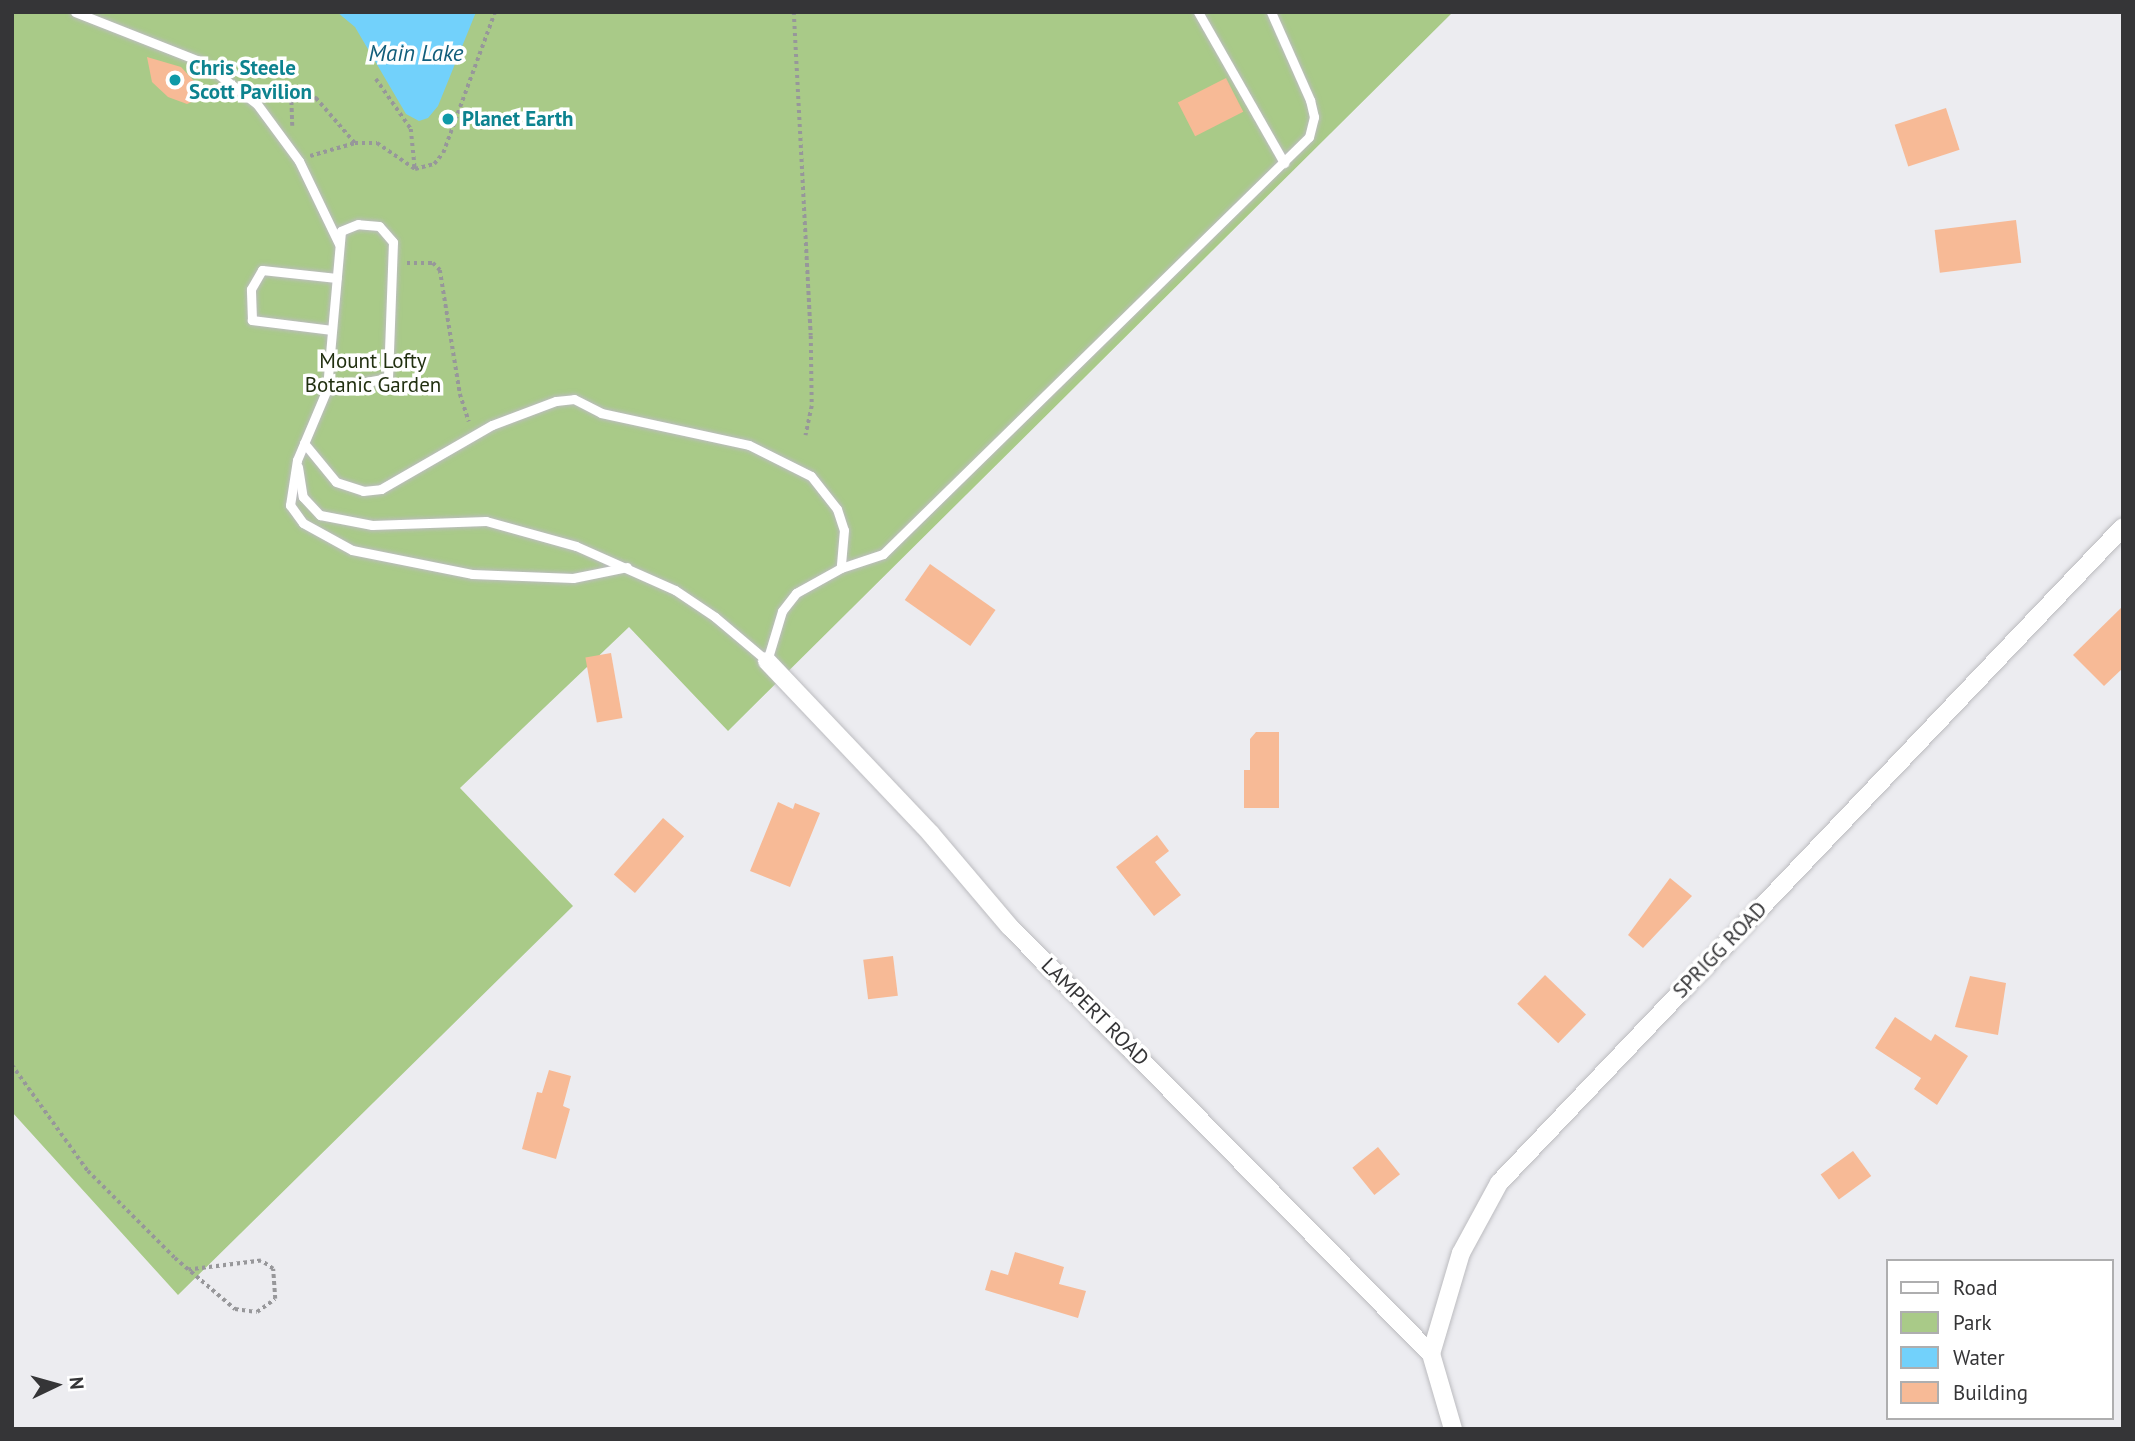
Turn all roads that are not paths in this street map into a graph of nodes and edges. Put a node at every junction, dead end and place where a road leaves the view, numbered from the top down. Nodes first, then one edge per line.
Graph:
1 (75, 12) edge
2 (1198, 12) edge
3 (1271, 12) edge
4 (1284, 163) junction
5 (340, 246) junction
6 (337, 278) junction
7 (332, 330) junction
8 (327, 389) junction
9 (304, 443) junction
10 (297, 460) junction
11 (2123, 527) edge
12 (627, 567) junction
13 (841, 568) junction
14 (767, 661) junction
15 (1432, 1354) junction
16 (1453, 1429) edge

1 - 5 lane
2 - 4 lane
3 - 4 lane
4 - 13 lane
5 - 6 lane
5 - 8 lane
6 - 7 lane
6 - 7 lane
7 - 8 lane
8 - 9 lane
9 - 10 lane
9 - 13 lane
10 - 12 lane
10 - 12 lane
11 - 15 street, SPRIGG ROAD
12 - 14 lane
13 - 14 lane
14 - 15 street, LAMPERT ROAD
15 - 16 street

